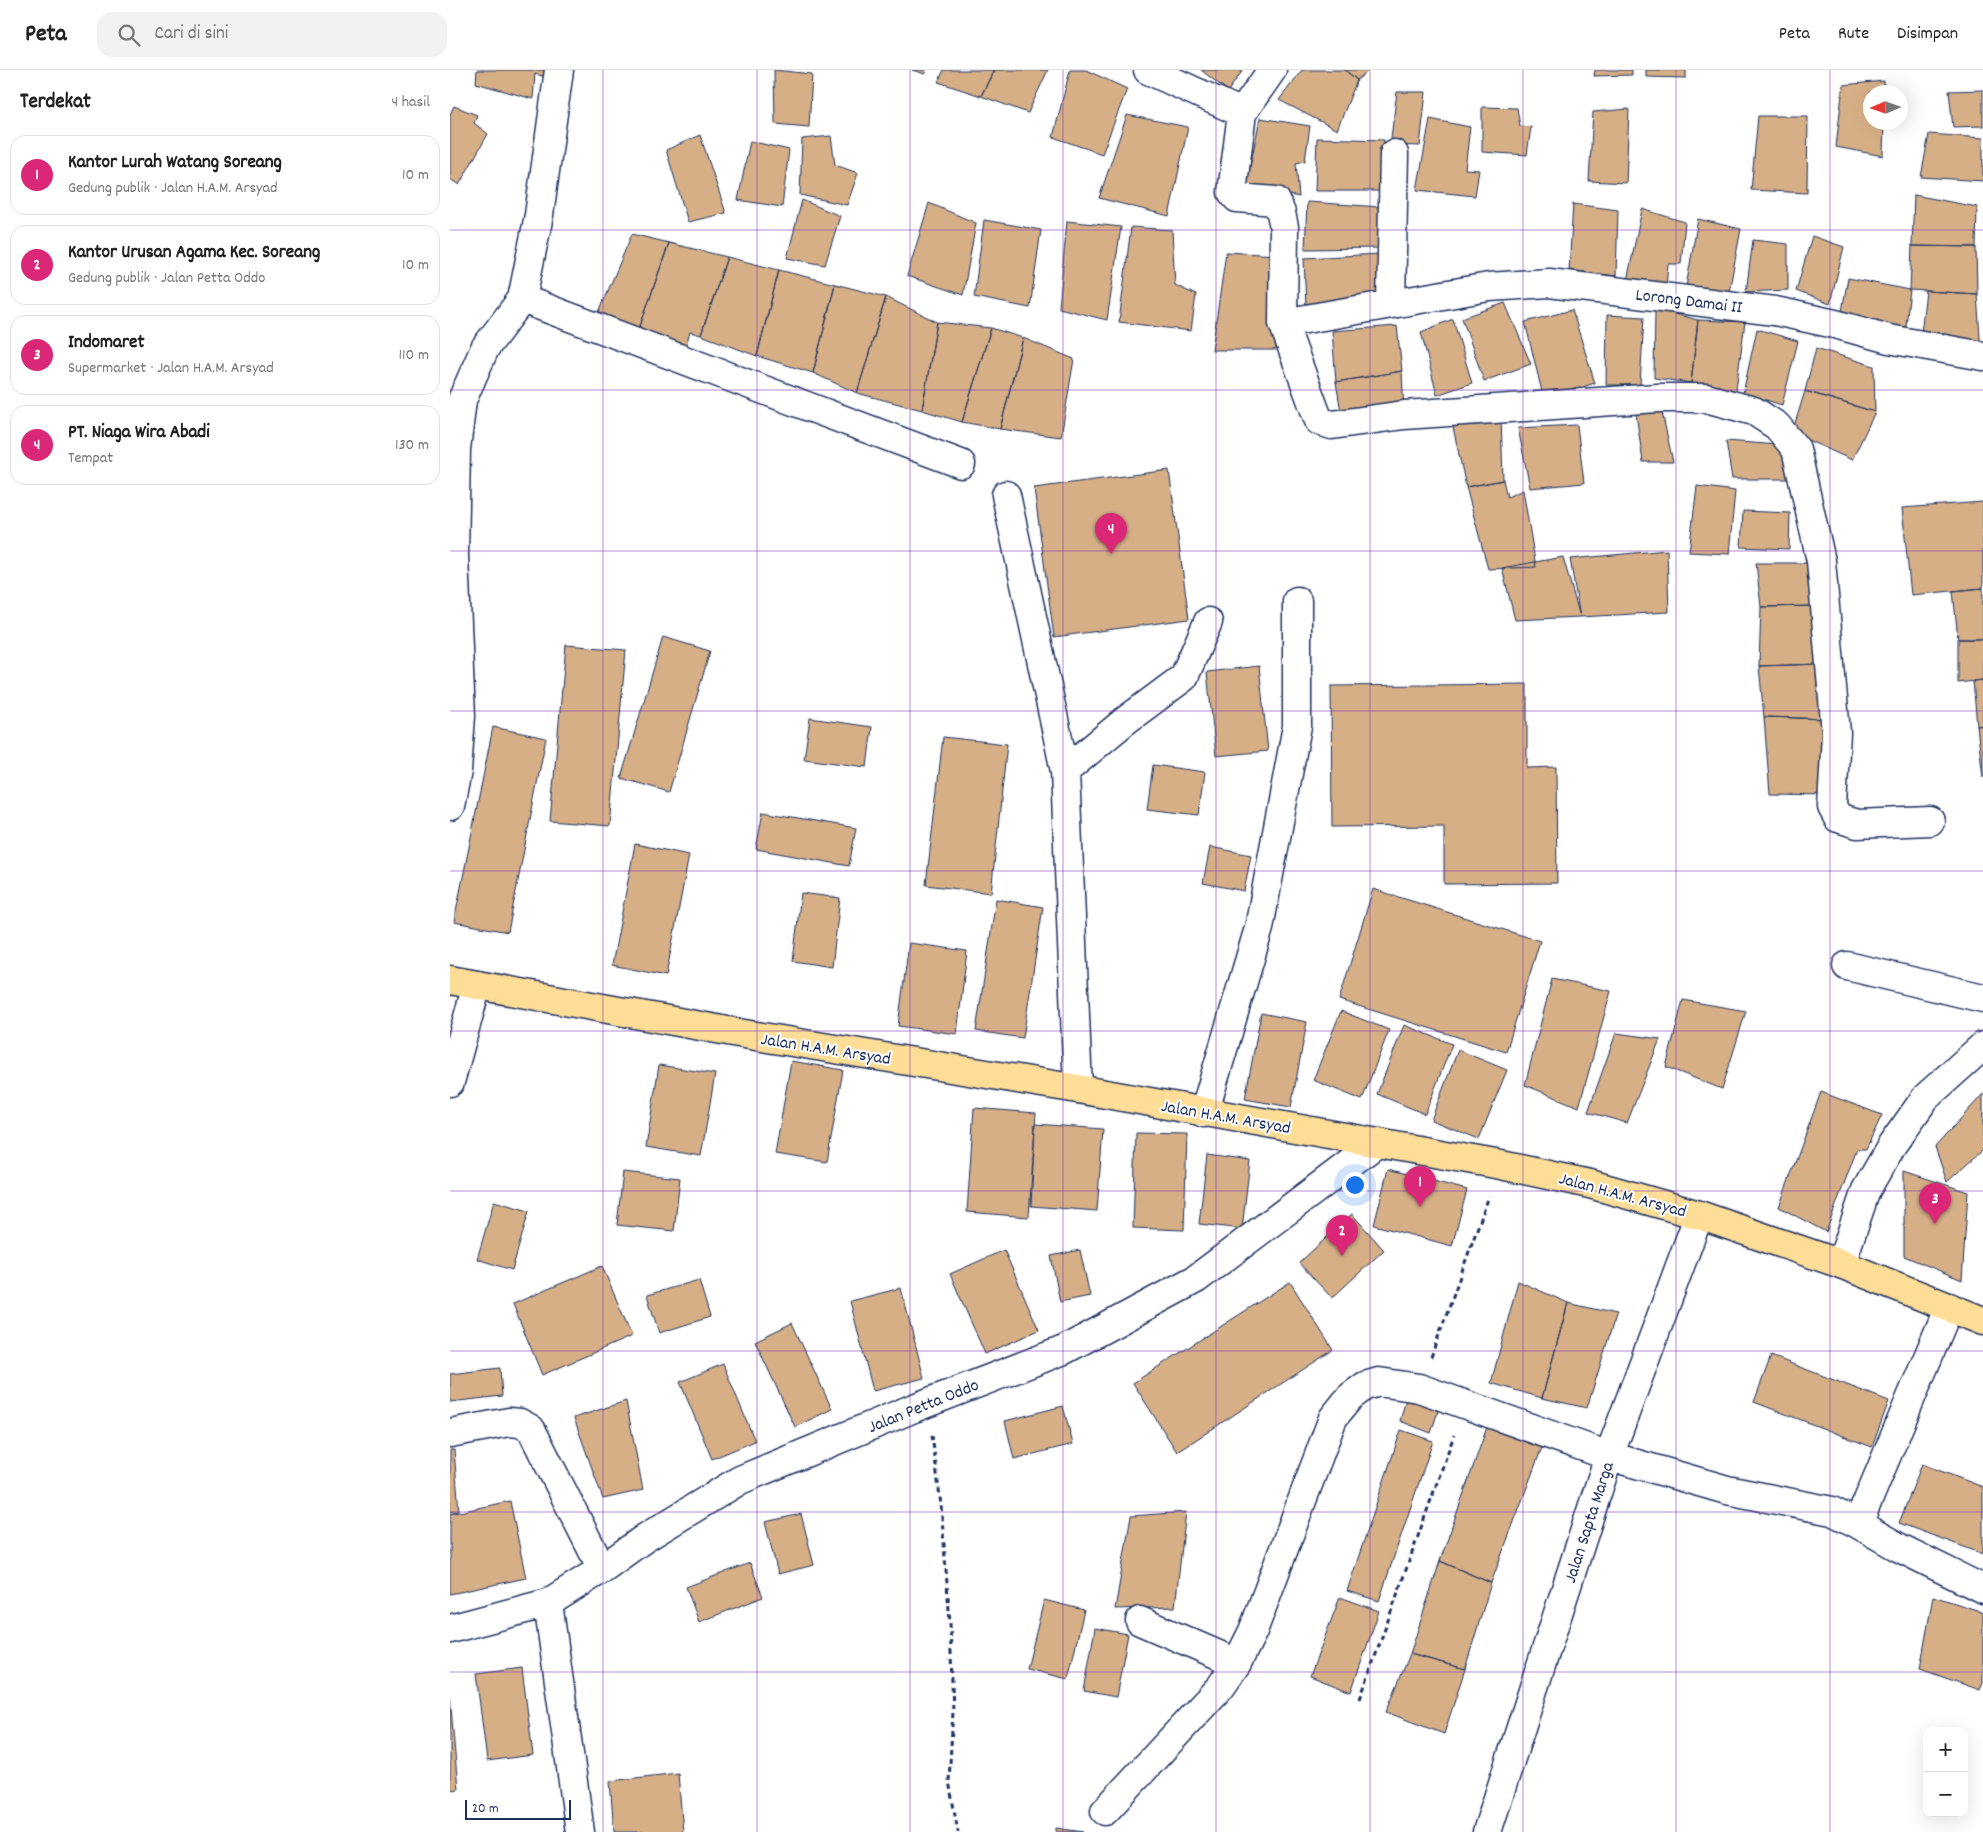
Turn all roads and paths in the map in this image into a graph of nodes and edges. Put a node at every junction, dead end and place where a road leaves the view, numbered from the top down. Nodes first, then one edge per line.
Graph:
1 (559, 70) edge
2 (1148, 70) edge
3 (1272, 70) edge
4 (1242, 113) junction
5 (1394, 154) dead end
6 (522, 299) junction
7 (1391, 304) junction
8 (1283, 323) junction
9 (1983, 356) edge
10 (961, 464) dead end
11 (1006, 495) dead end
12 (1297, 601) dead end
13 (1208, 622) dead end
14 (1065, 772) junction
15 (450, 806) edge
16 (1930, 822) dead end
17 (1847, 966) dead end
18 (450, 980) edge
19 (477, 985) junction
20 (1983, 998) edge
21 (1983, 1046) edge
22 (450, 1082) edge
23 (1078, 1089) junction
24 (1204, 1113) junction
25 (1377, 1143) junction
26 (1501, 1166) junction
27 (1699, 1214) junction
28 (1841, 1264) junction
29 (1949, 1307) junction
30 (1983, 1321) edge
31 (1419, 1388) junction
32 (1466, 1404) junction
33 (914, 1408) junction
34 (450, 1433) edge
35 (1610, 1456) junction
36 (1858, 1524) junction
37 (602, 1569) junction
38 (1983, 1589) edge
39 (548, 1603) junction
40 (1140, 1621) dead end
41 (450, 1629) edge
42 (1237, 1663) junction
43 (1360, 1699) dead end
44 (1105, 1811) dead end
45 (580, 1832) edge
46 (958, 1832) edge
47 (1488, 1832) edge

1 - 6 street
2 - 4 street
3 - 4 street
4 - 8 street
5 - 7 street
6 - 10 street
6 - 15 street
7 - 8 street, Lorong Damai II
7 - 9 street, Lorong Damai II
8 - 16 street
11 - 14 street
12 - 24 street
13 - 14 street
14 - 23 street
17 - 20 street
18 - 19 highway, Jalan H.A.M. Arsyad
19 - 22 street
19 - 23 highway, Jalan H.A.M. Arsyad
21 - 28 street
23 - 24 highway, Jalan H.A.M. Arsyad
24 - 25 highway, Jalan H.A.M. Arsyad
25 - 26 highway, Jalan H.A.M. Arsyad
25 - 33 street, Jalan Petta Oddo
26 - 27 highway, Jalan H.A.M. Arsyad
26 - 31 path
27 - 28 highway, Jalan H.A.M. Arsyad
27 - 35 street, Jalan Sapta Marga
28 - 29 highway, Jalan H.A.M. Arsyad
29 - 30 highway, Jalan H.A.M. Arsyad
29 - 36 street
31 - 32 street
31 - 42 street
32 - 35 street
32 - 43 path
33 - 37 street, Jalan Petta Oddo
33 - 46 path
34 - 37 street
35 - 36 street
35 - 47 street, Jalan Sapta Marga
36 - 38 street
37 - 39 street, Jalan Petta Oddo
39 - 41 street, Jalan Petta Oddo
39 - 45 street
40 - 42 street
42 - 44 street

